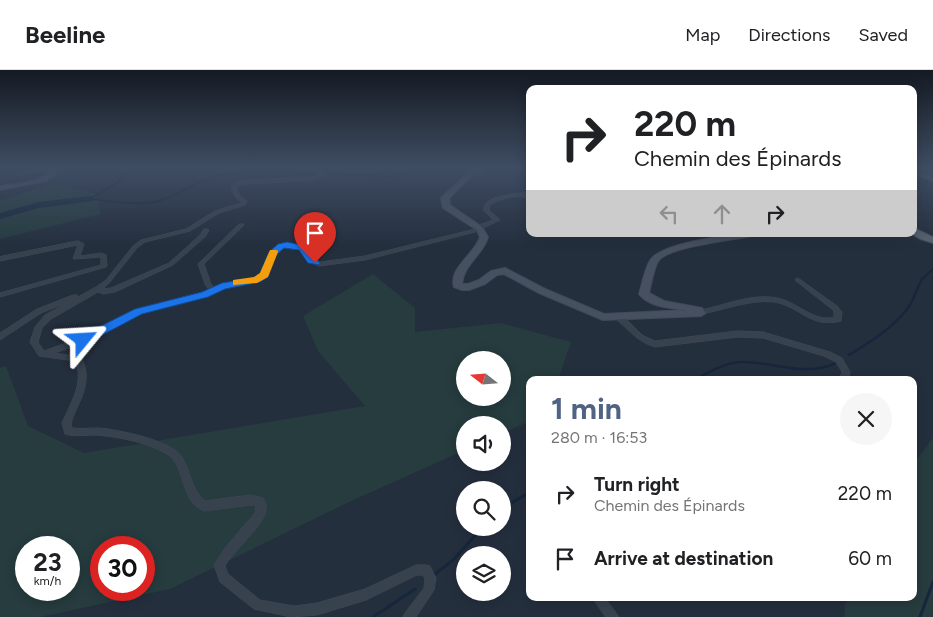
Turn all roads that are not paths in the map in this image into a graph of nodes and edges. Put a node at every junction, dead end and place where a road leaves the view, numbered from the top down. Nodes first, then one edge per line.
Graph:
1 (236, 194) edge
2 (448, 194) edge
3 (526, 194) edge
4 (241, 225) dead end
5 (478, 228) junction
6 (206, 230) dead end
7 (917, 233) edge
8 (737, 237) edge
9 (933, 240) edge
10 (0, 259) edge
11 (798, 280) dead end
12 (98, 289) junction
13 (213, 291) junction
14 (0, 295) edge
15 (701, 312) junction
16 (619, 317) junction
17 (0, 337) edge
18 (42, 354) junction
19 (845, 376) edge
20 (601, 601) edge
21 (409, 617) edge
22 (613, 617) edge

1 - 12 street
2 - 5 street
3 - 5 street
4 - 13 street
5 - 13 street
5 - 16 street
6 - 12 street
7 - 9 main road
8 - 15 street
10 - 14 street
11 - 15 street
12 - 17 street
12 - 18 street
13 - 18 street
15 - 16 street
16 - 19 street
18 - 21 street
20 - 22 street

